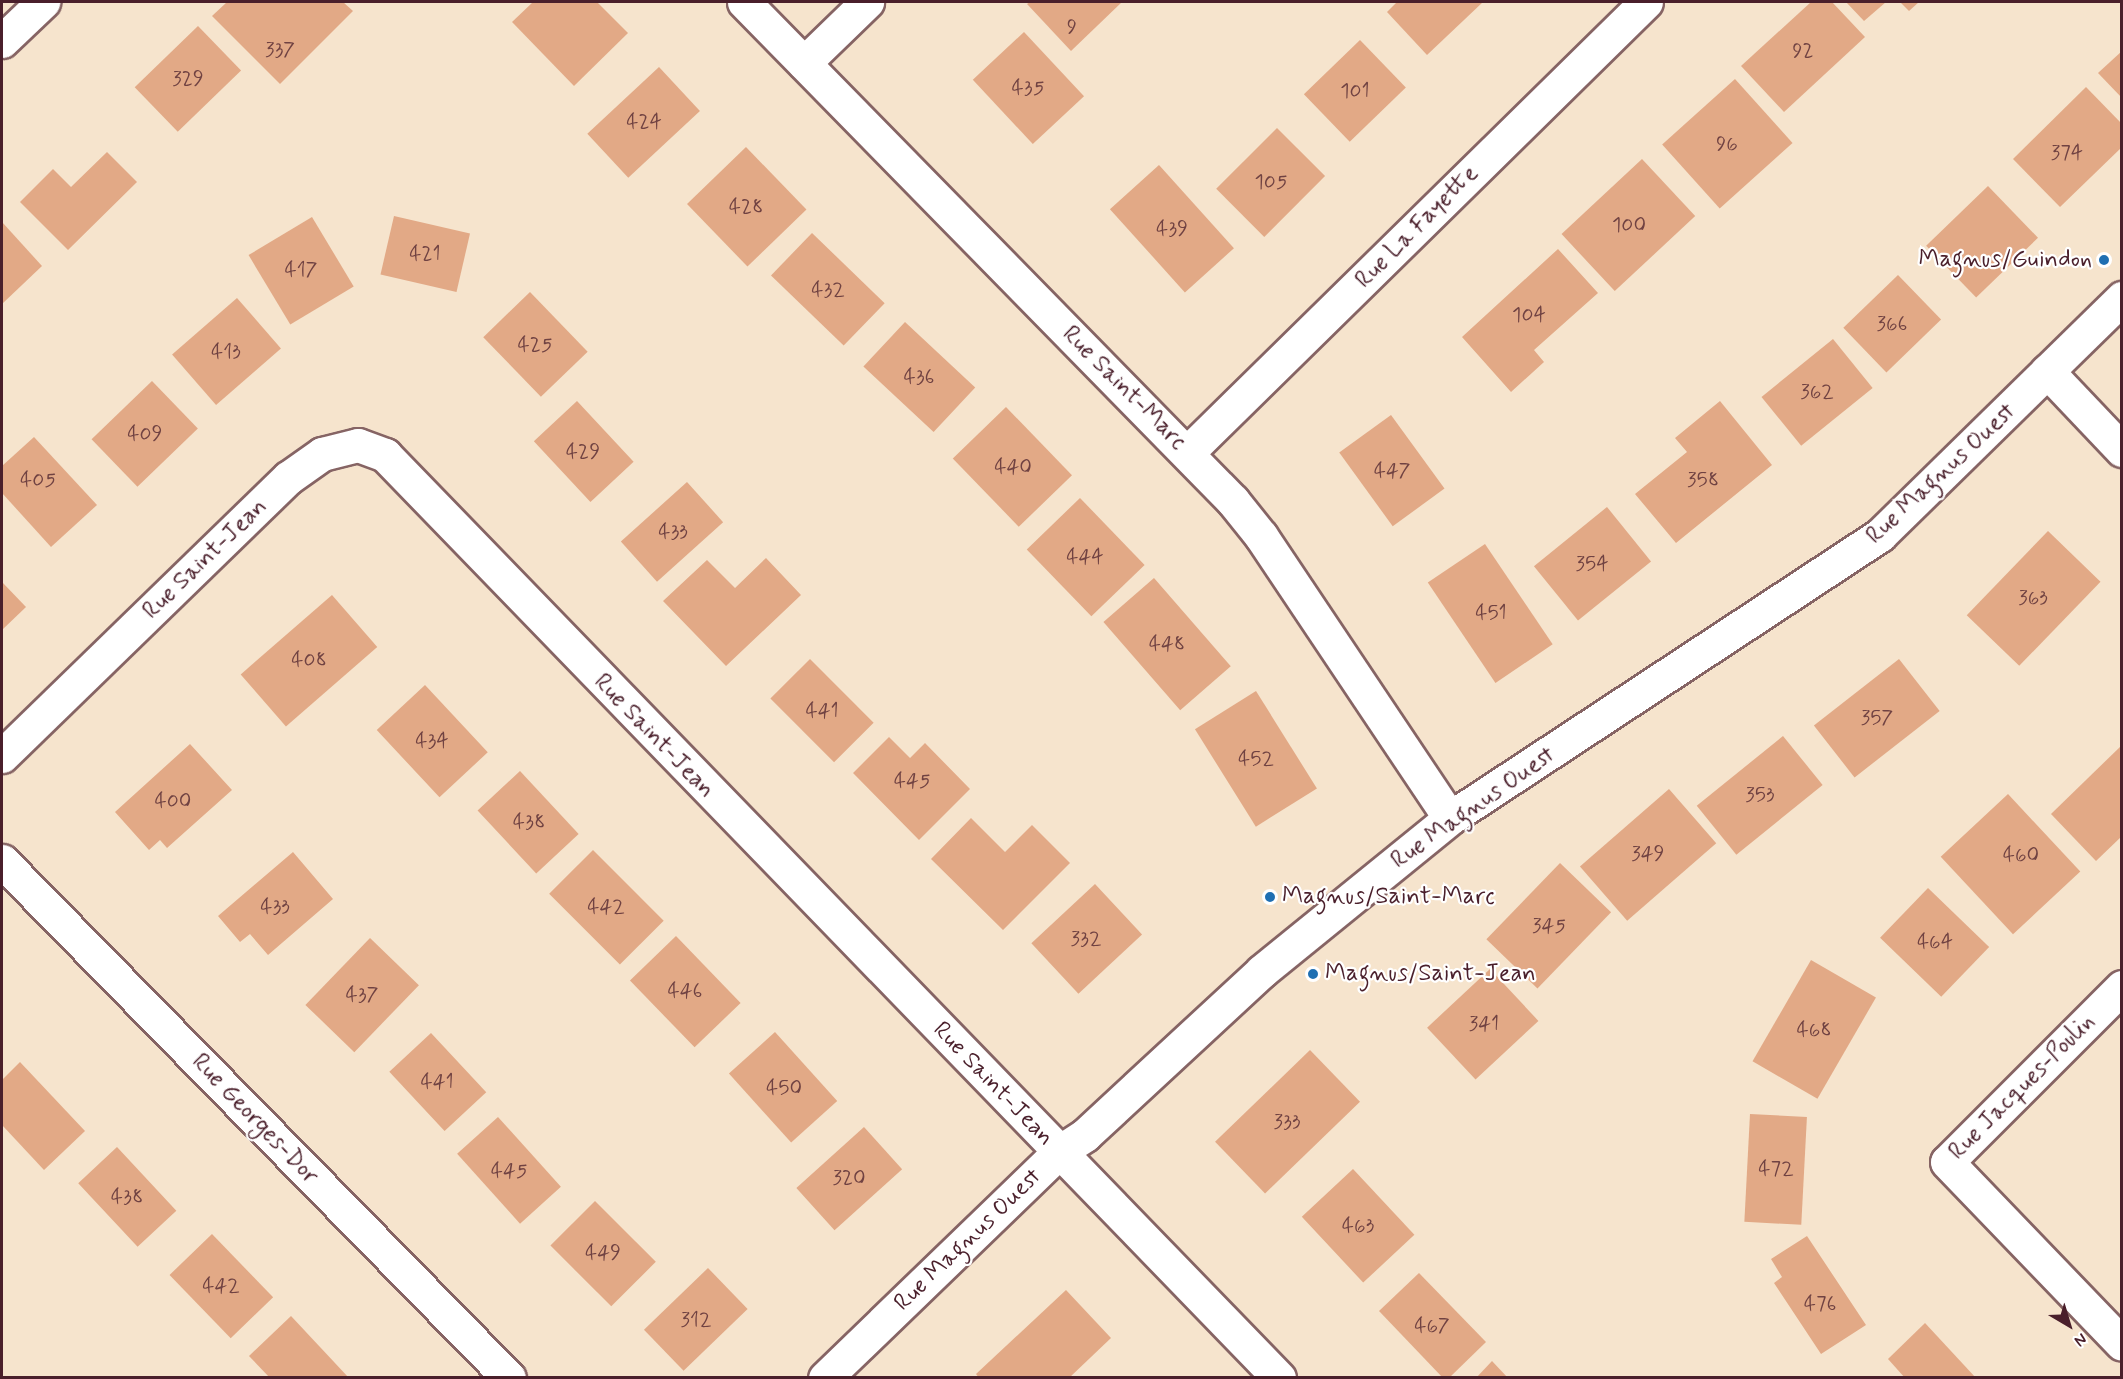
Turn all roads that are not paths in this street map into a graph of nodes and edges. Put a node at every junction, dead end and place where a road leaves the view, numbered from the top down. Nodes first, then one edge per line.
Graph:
1 (43, 2) edge
2 (744, 2) edge
3 (867, 2) edge
4 (1646, 2) edge
5 (2, 41) edge
6 (804, 63) junction
7 (2121, 298) edge
8 (2047, 371) junction
9 (2121, 450) edge
10 (1188, 452) junction
11 (2, 756) edge
12 (1450, 818) junction
13 (2, 861) edge
14 (2121, 987) edge
15 (1059, 1152) junction
16 (2121, 1344) edge
17 (509, 1377) edge
18 (825, 1377) edge
19 (1279, 1377) edge

1 - 5 street
2 - 6 street, Rue Saint-Marc
3 - 6 street
4 - 10 street, Rue La Fayette
6 - 10 street, Rue Saint-Marc
7 - 8 street, Rue Magnus Ouest
8 - 9 street
8 - 12 street, Rue Magnus Ouest
10 - 12 street, Rue Saint-Marc
11 - 15 street, Rue Saint-Jean
12 - 15 street, Rue Magnus Ouest
13 - 17 street, Rue Georges-Dor
14 - 16 street, Rue Jacques-Poulin
15 - 18 street, Rue Magnus Ouest
15 - 19 street, Rue Saint-Jean

